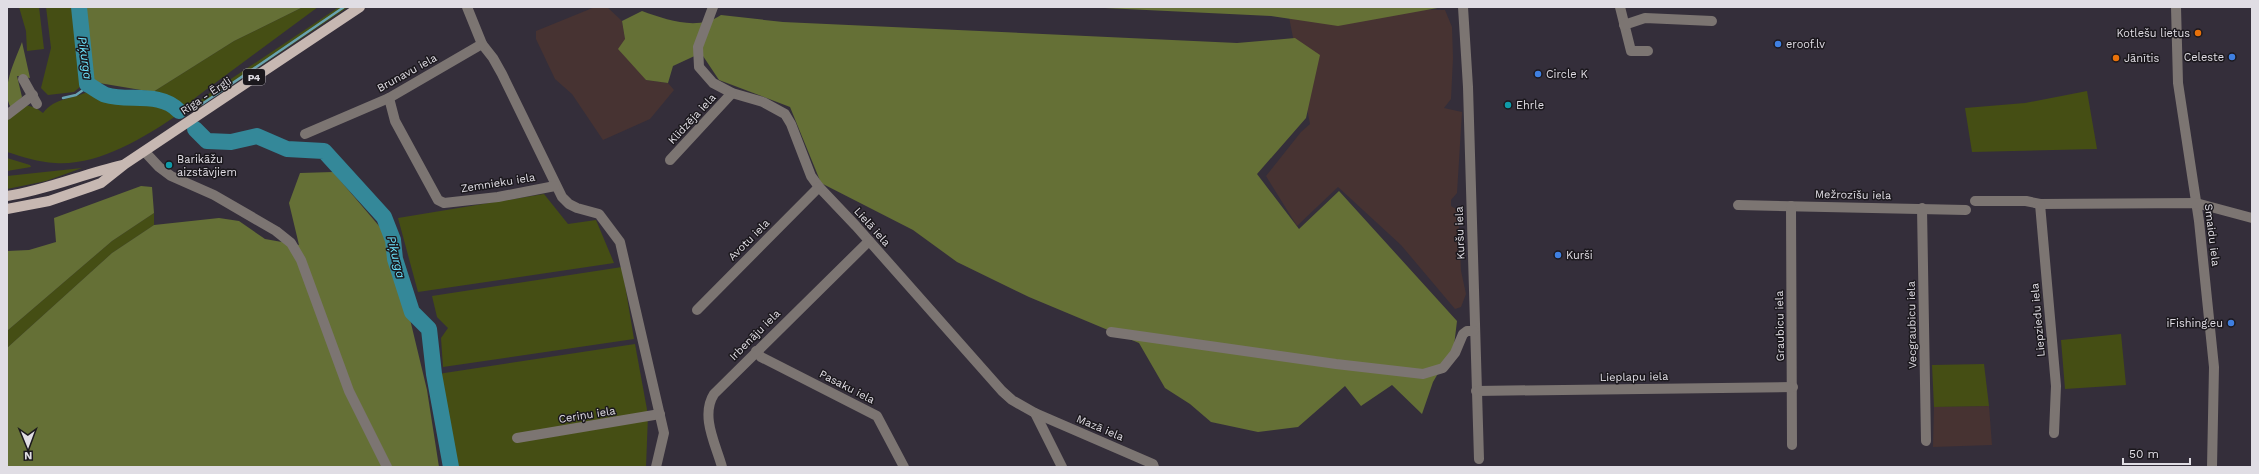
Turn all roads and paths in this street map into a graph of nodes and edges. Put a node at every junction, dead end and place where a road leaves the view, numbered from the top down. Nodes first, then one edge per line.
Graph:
1 (360, 7) edge
2 (467, 7) edge
3 (713, 7) edge
4 (1463, 7) edge
5 (1620, 7) edge
6 (2176, 7) edge
7 (1712, 21) dead end
8 (1624, 25) junction
9 (482, 44) junction
10 (1648, 51) dead end
11 (23, 78) dead end
12 (732, 93) junction
13 (389, 98) junction
14 (7, 115) edge
15 (305, 134) dead end
16 (145, 152) junction
17 (670, 160) dead end
18 (125, 164) junction
19 (555, 186) junction
20 (818, 187) junction
21 (7, 196) edge
22 (1975, 201) dead end
23 (2196, 203) junction
24 (2040, 204) junction
25 (1738, 205) dead end
26 (1790, 206) junction
27 (1922, 208) junction
28 (7, 209) edge
29 (1966, 210) dead end
30 (2252, 218) edge
31 (868, 241) junction
32 (697, 310) dead end
33 (1474, 331) junction
34 (1111, 332) dead end
35 (756, 351) junction
36 (1792, 387) junction
37 (1476, 391) junction
38 (1035, 413) junction
39 (660, 414) junction
40 (2054, 433) dead end
41 (517, 438) dead end
42 (1926, 441) dead end
43 (1792, 446) dead end
44 (1479, 459) dead end
45 (387, 467) edge
46 (656, 467) edge
47 (722, 467) edge
48 (904, 467) edge
49 (1062, 467) edge
50 (1154, 467) edge
51 (2212, 467) edge

1 - 16 main road, Rīga - Ērgļi / P4
2 - 9 street
3 - 12 street, Lielā iela
4 - 33 street, Kuršu iela
5 - 8 street
6 - 23 street, Smaidu iela
7 - 8 street
8 - 10 street
9 - 13 street, Brunavu iela
9 - 19 street
11 - 14 street
12 - 17 street, Klīdzēja iela
12 - 20 street, Lielā iela
13 - 15 street, Brunavu iela
13 - 19 street, Zemnieku iela
16 - 18 main road, Rīga - Ērgļi / P4
16 - 45 street
18 - 21 main road, Rīga - Ērgļi / P4
18 - 28 main road, Rīga - Ērgļi / P4
19 - 39 street
20 - 31 street, Lielā iela
20 - 32 street, Avotu iela
22 - 24 street
23 - 24 street
23 - 30 street
23 - 51 street, Smaidu iela
24 - 40 street, Liepziedu iela
25 - 26 street, Mežrozīšu iela
26 - 27 street, Mežrozīšu iela
26 - 36 street, Graubicu iela
27 - 29 street, Mežrozīšu iela
27 - 42 street, Vecgraubicu iela
31 - 35 street, Irbenāju iela
31 - 38 street, Lielā iela
33 - 34 street
33 - 37 street, Kuršu iela
35 - 47 street, Irbenāju iela
35 - 48 street, Pasaku iela
36 - 37 street, Lieplapu iela
36 - 43 street, Graubicu iela
37 - 44 street, Kuršu iela
38 - 49 street
38 - 50 street, Mazā iela
39 - 41 street, Ceriņu iela
39 - 46 street

